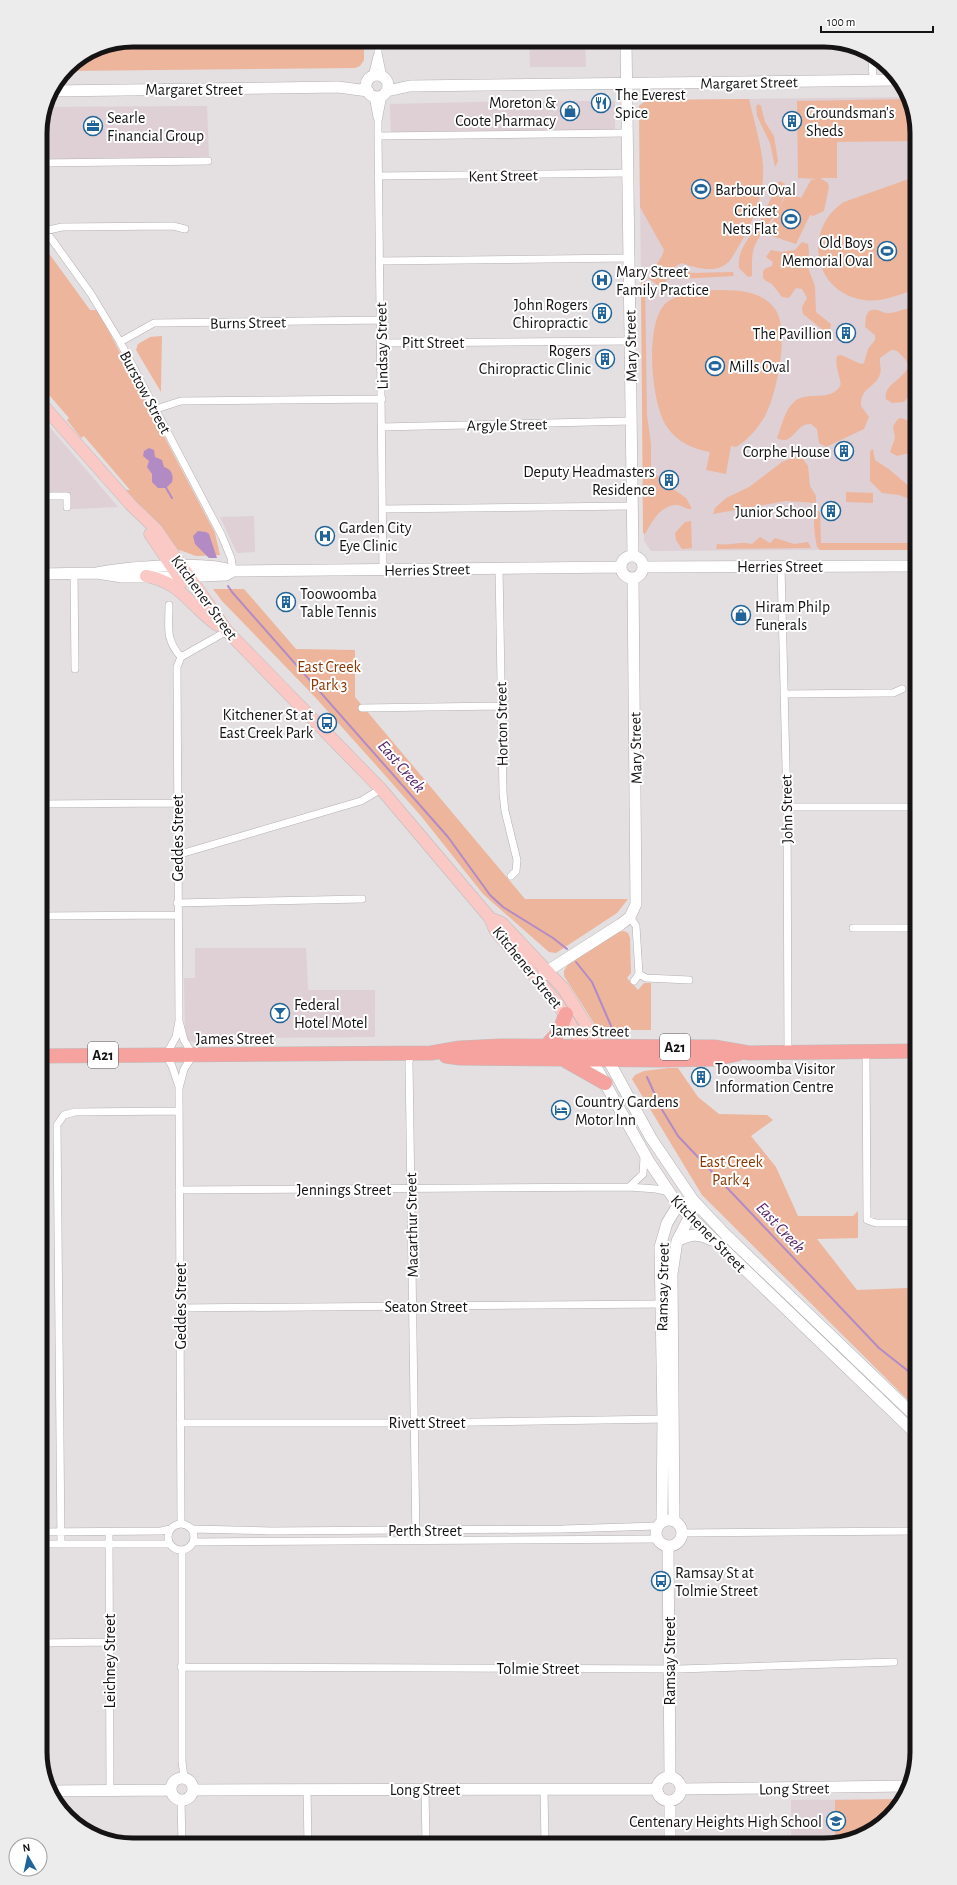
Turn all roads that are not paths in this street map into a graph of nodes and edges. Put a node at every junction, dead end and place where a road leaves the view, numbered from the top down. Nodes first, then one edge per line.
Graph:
1 (378, 47) edge
2 (626, 47) edge
3 (872, 62) edge
4 (872, 80) junction
5 (891, 80) edge
6 (626, 84) junction
7 (377, 86) junction
8 (59, 90) edge
9 (627, 133) junction
10 (378, 136) junction
11 (208, 161) dead end
12 (47, 163) edge
13 (628, 173) junction
14 (378, 176) junction
15 (185, 229) dead end
16 (47, 230) edge
17 (47, 234) edge
18 (629, 258) junction
19 (380, 261) junction
20 (380, 320) junction
21 (630, 340) junction
22 (120, 342) junction
23 (381, 343) junction
24 (382, 399) junction
25 (156, 409) junction
26 (47, 410) edge
27 (631, 421) junction
28 (382, 427) junction
29 (47, 496) edge
30 (632, 506) junction
31 (67, 507) dead end
32 (383, 509) junction
33 (633, 556) junction
34 (910, 566) edge
35 (620, 567) junction
36 (643, 567) junction
37 (781, 567) junction
38 (499, 568) junction
39 (233, 570) junction
40 (383, 570) junction
41 (179, 572) junction
42 (74, 573) junction
43 (97, 573) junction
44 (47, 574) edge
45 (146, 576) junction
46 (633, 578) junction
47 (169, 606) dead end
48 (210, 620) junction
49 (227, 631) junction
50 (182, 657) junction
51 (75, 669) dead end
52 (902, 689) dead end
53 (784, 694) junction
54 (500, 706) junction
55 (362, 708) dead end
56 (381, 789) junction
57 (177, 803) junction
58 (47, 804) edge
59 (910, 806) edge
60 (787, 807) junction
61 (177, 855) junction
62 (511, 876) dead end
63 (362, 899) dead end
64 (177, 903) junction
65 (177, 915) junction
66 (47, 916) edge
67 (630, 917) junction
68 (490, 918) junction
69 (853, 928) dead end
70 (910, 928) edge
71 (549, 970) junction
72 (639, 974) junction
73 (538, 980) junction
74 (689, 980) dead end
75 (634, 981) dead end
76 (566, 1014) junction
77 (179, 1021) junction
78 (546, 1046) junction
79 (584, 1046) junction
80 (600, 1047) junction
81 (866, 1051) junction
82 (910, 1051) edge
83 (788, 1052) junction
84 (431, 1053) junction
85 (749, 1053) junction
86 (410, 1054) junction
87 (166, 1055) junction
88 (193, 1055) junction
89 (47, 1056) edge
90 (564, 1060) junction
91 (592, 1060) junction
92 (608, 1060) junction
93 (605, 1083) junction
94 (179, 1088) junction
95 (179, 1111) junction
96 (644, 1153) junction
97 (629, 1187) junction
98 (411, 1189) junction
99 (179, 1190) junction
100 (670, 1192) junction
101 (693, 1200) junction
102 (678, 1205) junction
103 (690, 1216) junction
104 (910, 1223) edge
105 (677, 1241) junction
106 (717, 1243) junction
107 (781, 1288) junction
108 (773, 1297) junction
109 (666, 1304) junction
110 (412, 1306) junction
111 (180, 1308) junction
112 (910, 1411) edge
113 (668, 1419) junction
114 (180, 1423) junction
115 (414, 1423) junction
116 (910, 1428) edge
117 (674, 1521) junction
118 (181, 1523) junction
119 (659, 1524) junction
120 (170, 1529) junction
121 (193, 1529) junction
122 (416, 1530) junction
123 (504, 1530) junction
124 (563, 1530) junction
125 (271, 1531) junction
126 (910, 1531) edge
127 (47, 1532) edge
128 (61, 1532) junction
129 (109, 1532) junction
130 (682, 1533) junction
131 (564, 1539) junction
132 (657, 1539) junction
133 (504, 1540) junction
134 (416, 1541) junction
135 (193, 1542) junction
136 (271, 1543) junction
137 (47, 1544) edge
138 (61, 1544) junction
139 (109, 1544) junction
140 (170, 1544) junction
141 (668, 1546) junction
142 (182, 1550) junction
143 (109, 1642) junction
144 (47, 1643) edge
145 (894, 1662) dead end
146 (181, 1667) junction
147 (669, 1669) junction
148 (670, 1776) junction
149 (184, 1778) junction
150 (902, 1786) edge
151 (308, 1789) junction
152 (425, 1789) junction
153 (657, 1789) junction
154 (682, 1789) junction
155 (170, 1790) junction
156 (193, 1790) junction
157 (544, 1790) junction
158 (57, 1791) edge
159 (110, 1791) junction
160 (181, 1800) junction
161 (670, 1801) junction
162 (182, 1838) edge
163 (308, 1838) edge
164 (426, 1838) edge
165 (545, 1838) edge
166 (670, 1838) edge

1 - 7 street, Lindsay Street
2 - 6 main road, Mary Street
3 - 4 street
4 - 5 main road, Margaret Street
4 - 6 main road, Margaret Street
6 - 7 main road, Margaret Street
6 - 9 main road, Mary Street
7 - 8 main road, Margaret Street
7 - 10 street, Lindsay Street
9 - 10 street
9 - 13 main road, Mary Street
10 - 14 street, Lindsay Street
11 - 12 street
13 - 14 street, Kent Street
13 - 18 main road, Mary Street
14 - 19 street, Lindsay Street
15 - 16 street
17 - 22 street, Burstow Street
18 - 19 street
18 - 21 main road, Mary Street
19 - 20 street, Lindsay Street
20 - 22 street, Burns Street
20 - 23 street, Lindsay Street
21 - 23 street, Pitt Street
21 - 27 main road, Mary Street
22 - 25 street, Burstow Street
23 - 24 street, Lindsay Street
24 - 25 street
24 - 28 street, Lindsay Street
25 - 39 street, Burstow Street
26 - 41 main road, Kitchener Street
27 - 28 street, Argyle Street
27 - 30 main road, Mary Street
28 - 32 street, Lindsay Street
29 - 31 street
30 - 32 street
30 - 33 main road, Mary Street
32 - 40 street, Lindsay Street
33 - 35 main road
33 - 36 main road
34 - 37 main road, Herries Street
35 - 38 main road, Herries Street
35 - 46 main road
36 - 37 main road, Herries Street
36 - 46 main road
37 - 53 street, John Street
38 - 40 main road, Herries Street
38 - 54 street, Horton Street
39 - 40 main road, Herries Street
39 - 41 main road, Herries Street
41 - 43 main road, Herries Street
41 - 45 main road, Herries Street
41 - 48 main road, Kitchener Street
41 - 49 main road, Kitchener Street
42 - 43 main road, Herries Street
42 - 44 main road, Herries Street
42 - 51 street
43 - 45 main road, Herries Street
45 - 48 main road
46 - 67 main road, Mary Street
47 - 50 street
48 - 49 main road
49 - 50 street
49 - 56 main road, Kitchener Street
50 - 57 street, Geddes Street
52 - 53 street
53 - 60 street, John Street
54 - 55 street
54 - 62 street, Horton Street
56 - 61 street
56 - 68 main road, Kitchener Street
57 - 58 street
57 - 61 street, Geddes Street
59 - 60 street
60 - 83 street, John Street
61 - 64 street, Geddes Street
63 - 64 street
64 - 65 street, Geddes Street
65 - 66 street
65 - 77 street, Geddes Street
67 - 71 main road
67 - 72 street
68 - 71 main road, Kitchener Street
68 - 73 main road, Kitchener Street
69 - 70 street
71 - 73 main road
71 - 80 main road, Kitchener Street
72 - 74 street
72 - 75 street
73 - 76 main road, Kitchener Street
76 - 78 highway
76 - 79 main road, Kitchener Street
77 - 87 street, Geddes Street
77 - 88 street, Geddes Street
78 - 79 highway, James Street / A21
78 - 84 highway, James Street / A21
79 - 80 highway, James Street / A21
79 - 91 main road, Kitchener Street
80 - 85 highway, James Street / A21
80 - 92 main road, Kitchener Street
81 - 82 highway, James Street / A21
81 - 83 highway, James Street / A21
81 - 104 street
83 - 85 highway, James Street / A21
84 - 86 highway, James Street / A21
84 - 90 highway, James Street / A21
85 - 92 highway, James Street / A21
86 - 88 highway, James Street / A21
86 - 98 street, Macarthur Street
87 - 88 highway, James Street / A21
87 - 89 highway, James Street / A21
87 - 94 street, Geddes Street
88 - 94 street, Geddes Street
90 - 91 highway, James Street / A21
90 - 93 highway
91 - 92 highway, James Street / A21
91 - 93 main road, Kitchener Street
92 - 101 main road, Kitchener Street
93 - 96 main road, Kitchener Street
94 - 95 street, Geddes Street
95 - 99 street, Geddes Street
95 - 128 street
96 - 97 street
96 - 100 main road, Kitchener Street
97 - 98 street, Jennings Street
97 - 100 street, Jennings Street
98 - 99 street, Jennings Street
98 - 110 street, Macarthur Street
99 - 111 street, Geddes Street
100 - 102 main road, Kitchener Street
101 - 102 main road
101 - 103 main road, Ramsay Street
101 - 107 main road, Kitchener Street
102 - 103 main road, Kitchener Street
102 - 109 main road, Ramsay Street
103 - 105 main road, Ramsay Street
103 - 106 main road, Kitchener Street
105 - 106 main road
105 - 109 main road, Ramsay Street
106 - 108 main road, Kitchener Street
107 - 108 main road
107 - 112 main road, Kitchener Street
108 - 116 main road, Kitchener Street
109 - 110 street, Seaton Street
109 - 113 main road, Ramsay Street
110 - 111 street, Seaton Street
110 - 115 street, Macarthur Street
111 - 114 street, Geddes Street
113 - 115 street, Rivett Street
113 - 117 main road, Ramsay Street
113 - 119 main road, Ramsay Street
114 - 115 street, Rivett Street
114 - 118 street, Geddes Street
115 - 122 street, Macarthur Street
117 - 119 main road
117 - 130 main road
118 - 120 street
118 - 121 street
119 - 124 street, Perth Street
119 - 132 main road
120 - 129 street
120 - 140 street
121 - 125 street, Perth Street
121 - 135 street
122 - 123 street, Perth Street
122 - 125 street, Perth Street
122 - 134 street, Macarthur Street
123 - 124 street, Perth Street
123 - 133 street
124 - 131 street
125 - 136 street
126 - 130 street
127 - 128 street
128 - 129 street
128 - 138 street
129 - 139 street, Leichney Street
130 - 141 main road
131 - 132 street, Perth Street
131 - 133 street, Perth Street
132 - 141 main road
133 - 134 street, Perth Street
134 - 136 street, Perth Street
135 - 136 street, Perth Street
135 - 142 street
137 - 138 street
138 - 139 street
139 - 140 street
139 - 143 street, Leichney Street
140 - 142 street
141 - 147 main road, Ramsay Street
142 - 146 street
143 - 144 street
143 - 159 street, Leichney Street
145 - 147 street, Tolmie Street
146 - 147 street, Tolmie Street
146 - 149 street
147 - 148 main road, Ramsay Street
148 - 153 main road
148 - 154 main road
149 - 155 main road
149 - 156 main road
150 - 154 main road, Long Street
151 - 152 main road, Long Street
151 - 156 main road, Long Street
151 - 163 street
152 - 157 main road, Long Street
152 - 164 street
153 - 157 main road, Long Street
153 - 161 main road
154 - 161 main road
155 - 159 main road
155 - 160 main road
156 - 160 main road
157 - 165 street
158 - 159 main road
160 - 162 street
161 - 166 main road

